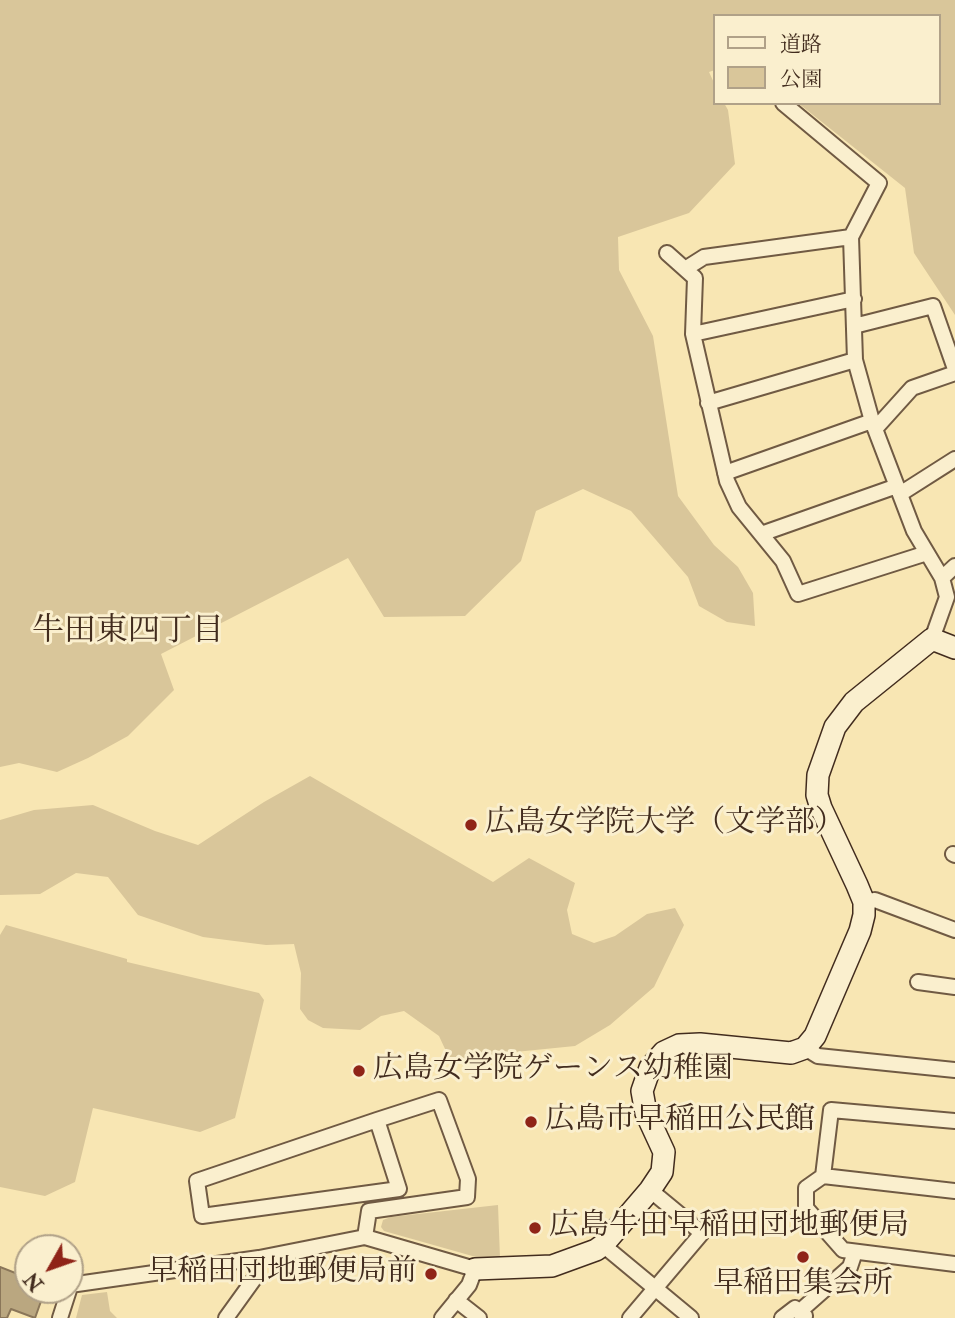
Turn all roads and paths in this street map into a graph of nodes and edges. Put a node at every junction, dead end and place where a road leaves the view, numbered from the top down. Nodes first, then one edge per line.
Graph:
1 (785, 105) edge
2 (851, 237) junction
3 (667, 253) dead end
4 (685, 270) junction
5 (854, 299) junction
6 (854, 326) junction
7 (693, 334) junction
8 (855, 360) junction
9 (955, 371) edge
10 (708, 403) junction
11 (874, 425) junction
12 (955, 459) edge
13 (725, 473) junction
14 (898, 490) junction
15 (761, 534) junction
16 (927, 553) junction
17 (955, 566) edge
18 (942, 578) junction
19 (932, 639) junction
20 (955, 648) edge
21 (864, 902) junction
22 (955, 930) edge
23 (918, 982) dead end
24 (955, 987) edge
25 (805, 1048) junction
26 (955, 1070) edge
27 (377, 1120) junction
28 (955, 1121) edge
29 (824, 1176) junction
30 (650, 1190) junction
31 (955, 1191) edge
32 (365, 1237) junction
33 (603, 1245) junction
34 (855, 1252) junction
35 (259, 1258) junction
36 (955, 1264) edge
37 (475, 1269) junction
38 (84, 1286) edge
39 (656, 1288) junction
40 (456, 1300) junction
41 (803, 1315) edge
42 (226, 1318) edge
43 (442, 1318) edge
44 (479, 1318) edge
45 (630, 1318) edge
46 (691, 1318) edge
47 (782, 1318) edge

1 - 2 street
2 - 4 street
2 - 5 street
3 - 4 street
4 - 7 street
5 - 6 street
5 - 7 street
6 - 8 street
6 - 9 street
7 - 10 street
8 - 10 street
8 - 11 street
9 - 11 street
10 - 13 street
11 - 13 street
11 - 14 street
12 - 14 street
13 - 15 street
14 - 15 street
14 - 16 street
15 - 16 street
16 - 18 street
17 - 18 street
18 - 19 street
19 - 20 street
19 - 21 street
21 - 22 street
21 - 25 street
23 - 24 street
25 - 26 street
25 - 30 street
27 - 27 street
27 - 32 street
28 - 29 street
29 - 31 street
29 - 34 street
30 - 33 street
30 - 39 street
32 - 35 street
32 - 37 street
33 - 37 street
33 - 39 street
34 - 36 street
34 - 41 street
35 - 38 street
35 - 42 street
37 - 40 street
39 - 45 street
39 - 46 street
40 - 43 street
40 - 44 street
41 - 47 street

